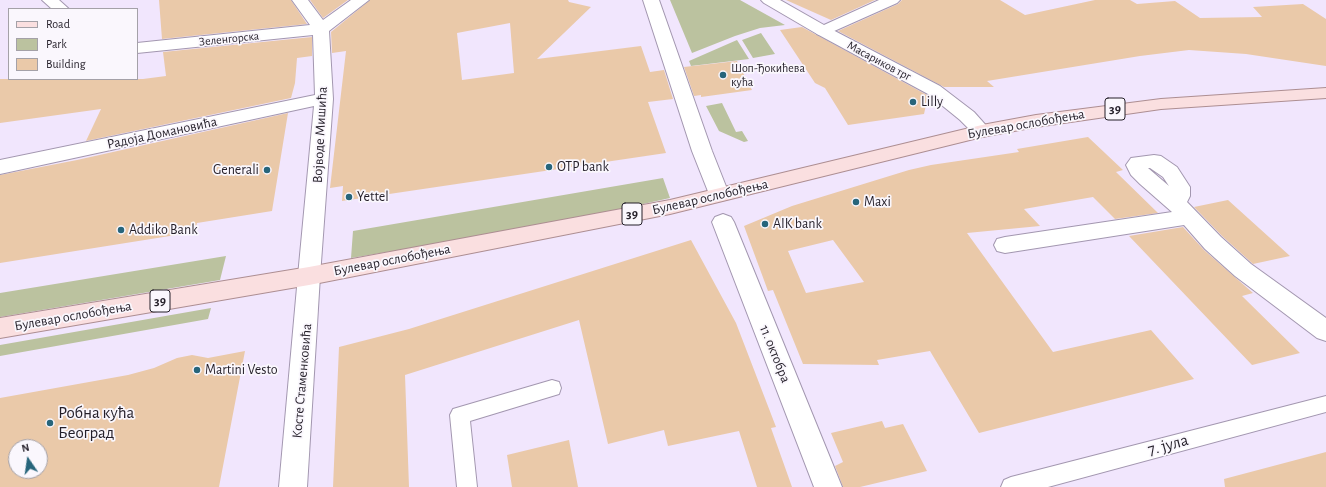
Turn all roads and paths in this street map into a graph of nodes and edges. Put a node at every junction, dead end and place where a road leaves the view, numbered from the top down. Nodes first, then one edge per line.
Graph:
1 (50, 0) edge
2 (300, 0) edge
3 (361, 0) edge
4 (651, 0) edge
5 (769, 0) edge
6 (892, 0) edge
7 (61, 8) edge
8 (321, 29) junction
9 (823, 31) junction
10 (138, 48) edge
11 (1326, 93) edge
12 (324, 99) junction
13 (982, 131) junction
14 (0, 167) edge
15 (719, 194) junction
16 (723, 222) dead end
17 (1004, 245) dead end
18 (309, 276) junction
19 (0, 328) edge
20 (1326, 331) edge
21 (552, 388) dead end
22 (1326, 404) edge
23 (293, 487) edge
24 (467, 487) edge
25 (828, 487) edge
26 (1011, 487) edge

1 - 7 street
2 - 8 street
3 - 8 street
4 - 15 street
5 - 9 street, Масариков трг
6 - 9 street, Масариков трг
8 - 10 street, Зеленгорска
8 - 12 street, Војводе Мишића
9 - 13 street, Масариков трг
11 - 13 main road, Булевар ослобођења / 39
12 - 14 street, Радоја Домановића
12 - 18 street, Војводе Мишића
13 - 15 main road, Булевар ослобођења / 39
15 - 18 main road, Булевар ослобођења / 39
16 - 25 street, 11. октобра
17 - 20 street
18 - 19 main road, Булевар ослобођења / 39
18 - 23 street, Косте Стаменковића
21 - 24 lane
22 - 26 lane, 7. јула

